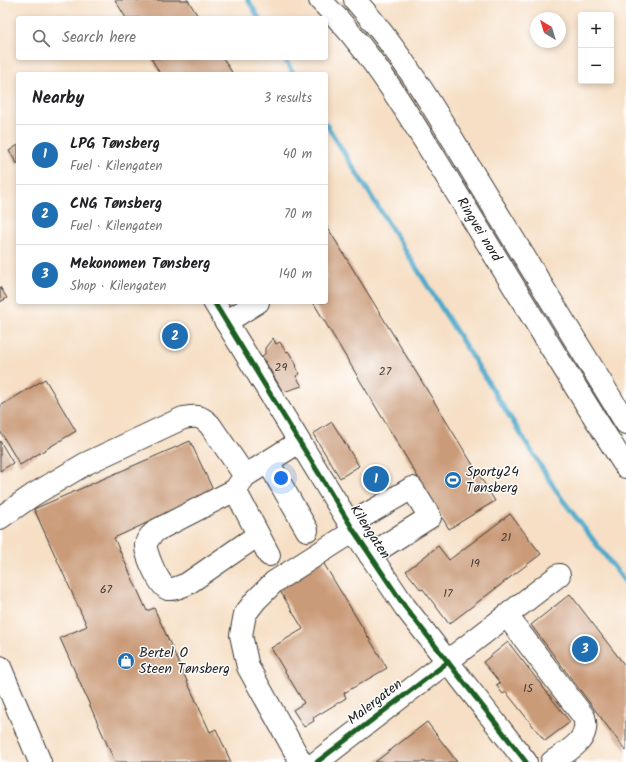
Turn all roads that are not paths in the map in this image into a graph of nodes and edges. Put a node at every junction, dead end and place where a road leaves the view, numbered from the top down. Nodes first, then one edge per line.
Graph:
1 (320, 0) edge
2 (355, 0) edge
3 (215, 304) edge
4 (255, 304) edge
5 (226, 322) junction
6 (626, 423) edge
7 (300, 442) junction
8 (268, 462) junction
9 (626, 467) edge
10 (240, 483) junction
11 (0, 518) edge
12 (352, 527) junction
13 (308, 530) dead end
14 (258, 535) junction
15 (269, 555) dead end
16 (370, 555) junction
17 (559, 575) dead end
18 (507, 616) junction
19 (448, 662) junction
20 (2, 676) edge
21 (40, 762) edge
22 (301, 762) edge
23 (317, 762) edge
24 (526, 762) edge
25 (552, 762) edge

1 - 9 main road, Ringvei nord
2 - 6 main road, Ringvei nord
3 - 5 main road, Kilengaten
4 - 5 main road
5 - 7 main road, Kilengaten
7 - 8 main road
7 - 12 main road, Kilengaten
8 - 10 main road
8 - 13 main road
10 - 11 main road
10 - 14 main road
10 - 14 main road
12 - 16 main road, Kilengaten
12 - 16 main road
12 - 22 main road
14 - 15 main road
16 - 19 main road, Kilengaten
17 - 18 main road, Malergaten
18 - 19 main road, Malergaten
18 - 25 main road
19 - 23 main road, Malergaten
19 - 24 main road, Kilengaten
20 - 21 main road

